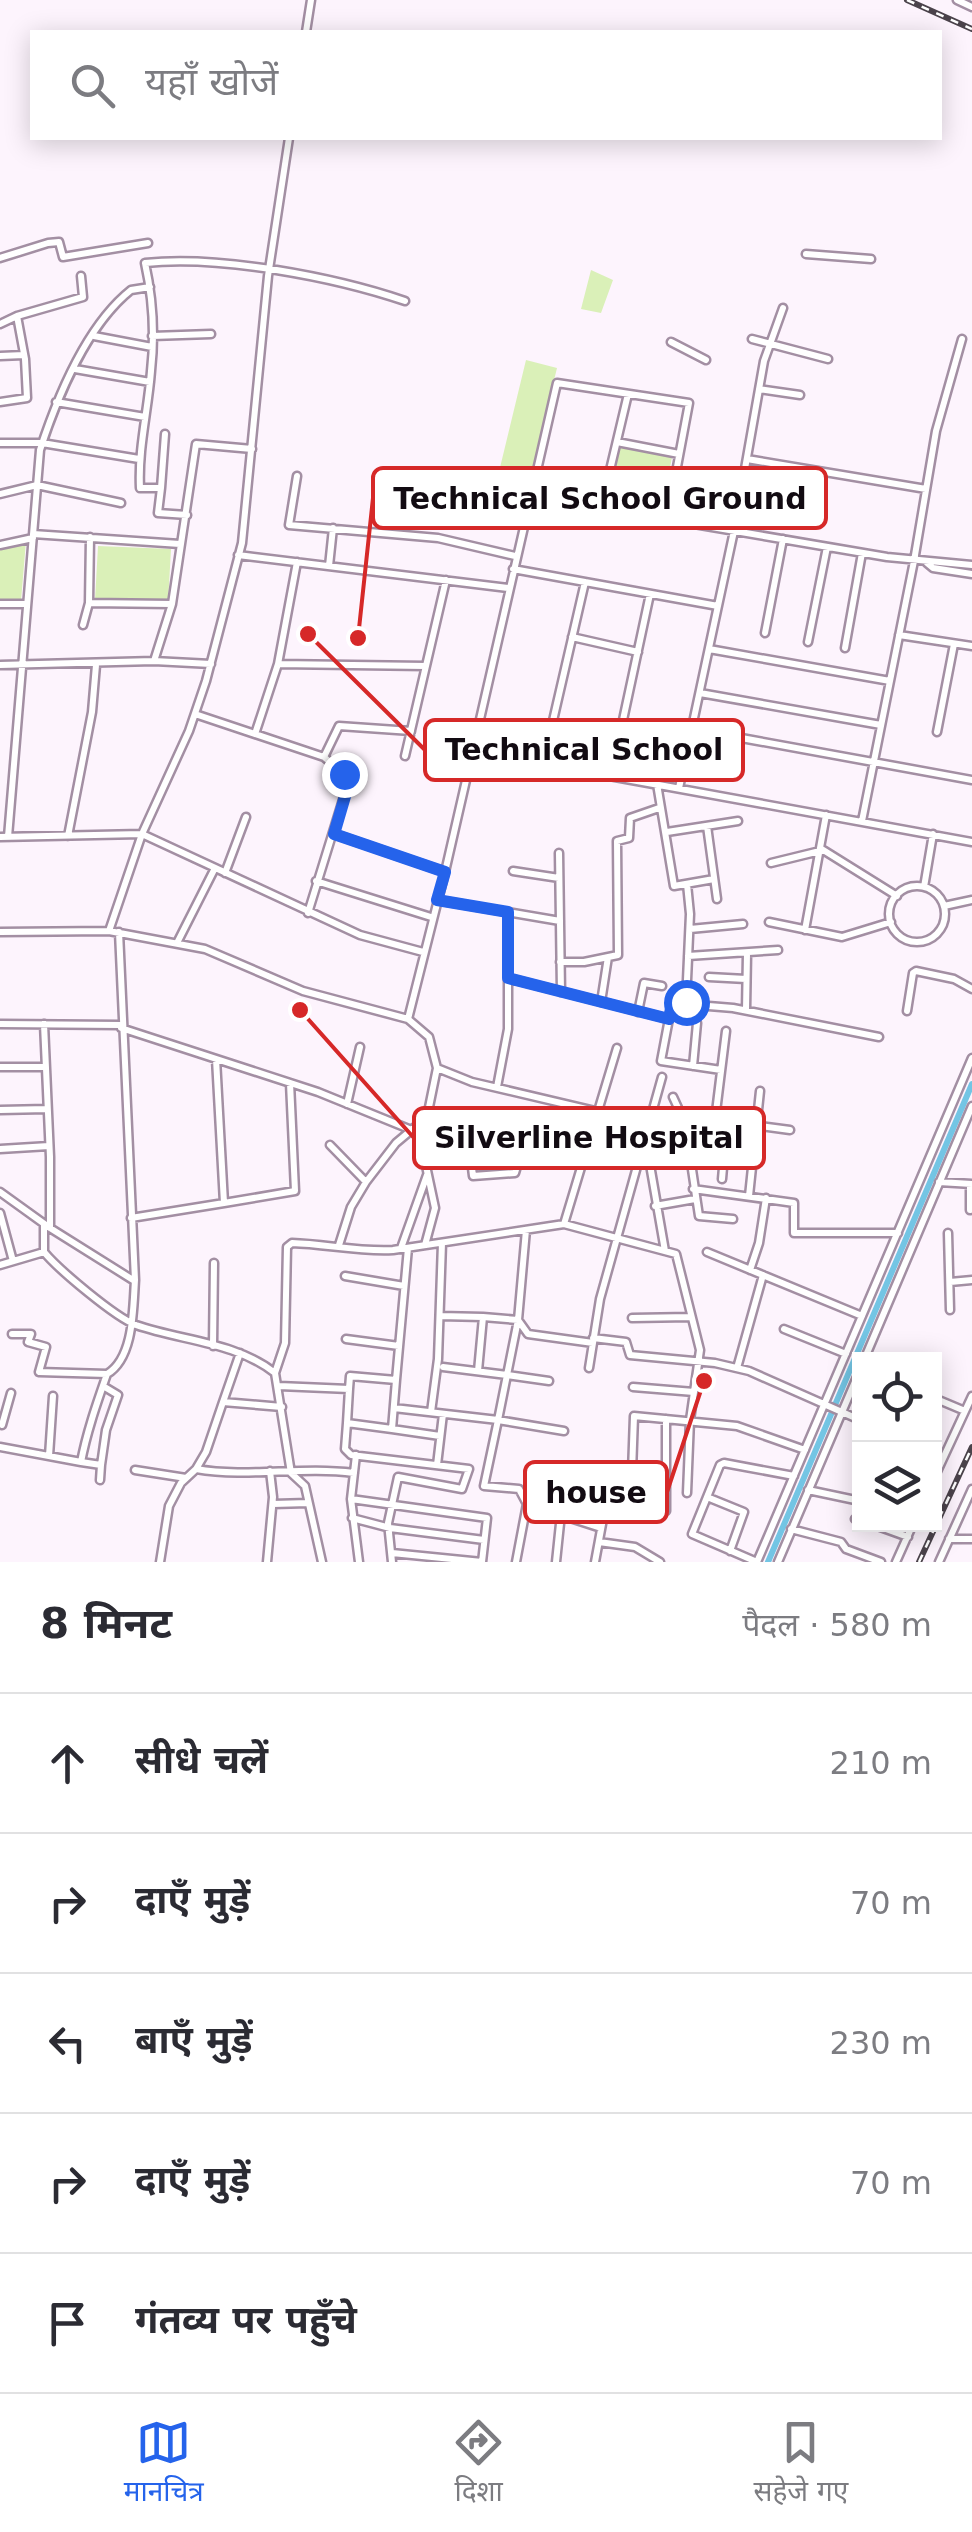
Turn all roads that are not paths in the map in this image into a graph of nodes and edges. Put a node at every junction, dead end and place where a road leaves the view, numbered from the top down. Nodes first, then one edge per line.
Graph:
1 (311, 0) edge
2 (957, 0) edge
3 (972, 6) edge
4 (306, 30) edge
5 (289, 140) edge
6 (148, 243) dead end
7 (806, 254) dead end
8 (0, 258) edge
9 (871, 260) dead end
10 (268, 271) junction
11 (81, 276) dead end
12 (150, 287) junction
13 (405, 301) dead end
14 (783, 308) dead end
15 (17, 316) junction
16 (0, 324) edge
17 (212, 334) dead end
18 (94, 336) junction
19 (152, 336) junction
20 (752, 339) dead end
21 (962, 339) dead end
22 (671, 342) dead end
23 (770, 344) junction
24 (152, 347) junction
25 (24, 355) junction
26 (0, 356) edge
27 (828, 359) dead end
28 (706, 360) dead end
29 (75, 368) junction
30 (150, 382) junction
31 (759, 389) junction
32 (628, 394) junction
33 (800, 395) dead end
34 (0, 402) edge
35 (56, 402) junction
36 (145, 418) junction
37 (165, 434) dead end
38 (617, 442) junction
39 (42, 443) junction
40 (0, 444) edge
41 (252, 448) junction
42 (680, 454) junction
43 (138, 460) junction
44 (747, 460) junction
45 (297, 476) dead end
46 (37, 486) junction
47 (161, 488) junction
48 (926, 488) junction
49 (0, 494) edge
50 (530, 496) junction
51 (121, 503) dead end
52 (601, 508) junction
53 (187, 516) junction
54 (667, 520) junction
55 (332, 528) junction
56 (734, 531) junction
57 (33, 536) junction
58 (90, 537) junction
59 (783, 540) junction
60 (180, 544) junction
61 (0, 545) edge
62 (828, 547) junction
63 (862, 553) junction
64 (238, 555) junction
65 (515, 556) junction
66 (914, 561) junction
67 (297, 562) junction
68 (926, 562) junction
69 (972, 565) edge
70 (329, 566) junction
71 (512, 569) junction
72 (972, 574) edge
73 (446, 580) junction
74 (585, 582) junction
75 (508, 588) junction
76 (650, 594) junction
77 (89, 603) junction
78 (0, 604) edge
79 (27, 604) junction
80 (172, 604) junction
81 (718, 606) junction
82 (84, 625) dead end
83 (766, 633) dead end
84 (899, 636) junction
85 (572, 638) junction
86 (808, 642) dead end
87 (954, 644) junction
88 (972, 646) edge
89 (845, 648) dead end
90 (709, 649) junction
91 (638, 652) junction
92 (154, 660) junction
93 (96, 664) junction
94 (210, 664) junction
95 (278, 664) junction
96 (22, 665) junction
97 (0, 666) edge
98 (426, 666) junction
99 (890, 681) junction
100 (700, 693) junction
101 (194, 714) junction
102 (881, 725) junction
103 (692, 729) junction
104 (411, 731) junction
105 (938, 732) dead end
106 (256, 734) junction
107 (472, 751) junction
108 (406, 756) dead end
109 (324, 757) junction
110 (873, 763) junction
111 (543, 764) junction
112 (611, 776) junction
113 (972, 780) edge
114 (657, 784) junction
115 (679, 788) junction
116 (658, 808) junction
117 (826, 815) junction
118 (246, 817) dead end
119 (738, 821) dead end
120 (862, 821) junction
121 (707, 826) junction
122 (667, 832) junction
123 (142, 834) junction
124 (334, 834) junction
125 (933, 834) junction
126 (68, 836) junction
127 (4, 837) edge
128 (972, 842) edge
129 (820, 850) junction
130 (559, 853) dead end
131 (771, 864) dead end
132 (214, 868) junction
133 (513, 871) dead end
134 (445, 872) junction
135 (225, 874) junction
136 (559, 878) junction
137 (714, 879) junction
138 (316, 882) junction
139 (687, 884) junction
140 (924, 888) junction
141 (897, 896) junction
142 (717, 898) dead end
143 (437, 900) junction
144 (972, 900) edge
145 (944, 906) junction
146 (308, 912) junction
147 (508, 912) junction
148 (431, 918) junction
149 (560, 922) junction
150 (770, 922) dead end
151 (890, 922) junction
152 (742, 924) dead end
153 (690, 929) junction
154 (805, 930) junction
155 (109, 931) junction
156 (0, 932) edge
157 (119, 932) junction
158 (177, 943) junction
159 (778, 950) dead end
160 (423, 952) junction
161 (747, 954) junction
162 (688, 956) junction
163 (608, 957) junction
164 (560, 962) junction
165 (709, 977) dead end
166 (508, 978) junction
167 (746, 979) junction
168 (662, 986) dead end
169 (972, 988) edge
170 (561, 992) junction
171 (600, 1002) junction
172 (686, 1002) junction
173 (746, 1010) junction
174 (906, 1011) dead end
175 (638, 1012) junction
176 (408, 1018) junction
177 (669, 1019) junction
178 (697, 1022) dead end
179 (0, 1024) edge
180 (44, 1024) junction
181 (121, 1027) junction
182 (726, 1031) dead end
183 (879, 1036) dead end
184 (360, 1047) dead end
185 (617, 1048) dead end
186 (972, 1058) edge
187 (216, 1059) junction
188 (694, 1066) junction
189 (0, 1067) edge
190 (46, 1067) junction
191 (437, 1068) junction
192 (721, 1070) junction
193 (662, 1078) dead end
194 (290, 1083) junction
195 (498, 1087) junction
196 (760, 1092) dead end
197 (673, 1098) dead end
198 (348, 1104) junction
199 (972, 1106) edge
200 (47, 1109) junction
201 (598, 1109) junction
202 (0, 1110) edge
203 (715, 1120) junction
204 (727, 1122) junction
205 (648, 1123) junction
206 (685, 1124) junction
207 (758, 1126) junction
208 (411, 1128) junction
209 (790, 1130) dead end
210 (500, 1138) dead end
211 (330, 1144) dead end
212 (49, 1146) junction
213 (423, 1146) junction
214 (0, 1148) edge
215 (640, 1152) junction
216 (428, 1174) junction
217 (722, 1179) dead end
218 (366, 1182) junction
219 (939, 1182) junction
220 (971, 1184) edge
221 (693, 1189) junction
222 (0, 1192) edge
223 (750, 1196) junction
224 (766, 1198) junction
225 (695, 1199) junction
226 (224, 1203) junction
227 (655, 1206) junction
228 (970, 1210) edge
229 (0, 1213) edge
230 (131, 1218) junction
231 (733, 1219) dead end
232 (564, 1224) junction
233 (47, 1226) junction
234 (526, 1230) junction
235 (898, 1233) junction
236 (948, 1233) dead end
237 (618, 1238) junction
238 (442, 1243) junction
239 (339, 1245) junction
240 (424, 1246) junction
241 (404, 1249) junction
242 (665, 1251) junction
243 (44, 1252) junction
244 (708, 1252) dead end
245 (12, 1261) junction
246 (214, 1264) dead end
247 (0, 1265) edge
248 (750, 1270) junction
249 (763, 1275) junction
250 (345, 1276) dead end
251 (134, 1280) junction
252 (972, 1280) edge
253 (950, 1282) junction
254 (404, 1286) junction
255 (950, 1310) dead end
256 (440, 1316) junction
257 (862, 1316) junction
258 (484, 1317) junction
259 (691, 1317) junction
260 (632, 1318) dead end
261 (518, 1320) junction
262 (132, 1324) junction
263 (784, 1329) dead end
264 (12, 1334) dead end
265 (346, 1340) dead end
266 (593, 1340) junction
267 (213, 1346) junction
268 (399, 1346) junction
269 (867, 1352) edge
270 (240, 1353) junction
271 (846, 1354) junction
272 (698, 1362) junction
273 (443, 1367) dead end
274 (589, 1368) dead end
275 (738, 1368) junction
276 (478, 1371) junction
277 (275, 1373) junction
278 (106, 1374) junction
279 (507, 1374) junction
280 (396, 1380) junction
281 (548, 1381) dead end
282 (103, 1386) junction
283 (279, 1386) junction
284 (852, 1386) edge
285 (633, 1387) dead end
286 (349, 1389) junction
287 (694, 1392) junction
288 (11, 1393) dead end
289 (53, 1396) dead end
290 (972, 1396) edge
291 (223, 1402) junction
292 (942, 1402) edge
293 (826, 1405) junction
294 (282, 1407) junction
295 (394, 1408) junction
296 (840, 1411) junction
297 (431, 1412) junction
298 (965, 1412) junction
299 (443, 1414) junction
300 (852, 1416) edge
301 (666, 1419) junction
302 (498, 1420) junction
303 (690, 1420) junction
304 (347, 1423) junction
305 (1, 1428) edge
306 (392, 1429) junction
307 (564, 1430) dead end
308 (440, 1436) junction
309 (0, 1447) edge
310 (805, 1450) junction
311 (356, 1455) junction
312 (942, 1455) edge
313 (49, 1456) junction
314 (945, 1456) junction
315 (82, 1462) junction
316 (942, 1462) edge
317 (101, 1465) junction
318 (437, 1465) junction
319 (196, 1469) junction
320 (135, 1470) dead end
321 (270, 1471) junction
322 (612, 1472) dead end
323 (354, 1473) junction
324 (292, 1474) junction
325 (794, 1476) junction
326 (186, 1478) junction
327 (100, 1480) dead end
328 (972, 1489) edge
329 (808, 1490) junction
330 (687, 1492) dead end
331 (706, 1497) junction
332 (351, 1499) junction
333 (852, 1499) edge
334 (308, 1503) junction
335 (272, 1504) junction
336 (526, 1504) junction
337 (391, 1507) junction
338 (562, 1513) junction
339 (352, 1518) junction
340 (390, 1528) junction
341 (602, 1528) junction
342 (791, 1529) junction
343 (894, 1532) edge
344 (910, 1532) edge
345 (908, 1537) junction
346 (950, 1539) junction
347 (972, 1539) edge
348 (484, 1540) junction
349 (599, 1542) junction
350 (730, 1551) junction
351 (392, 1558) edge
352 (160, 1562) edge
353 (267, 1562) edge
354 (322, 1562) edge
355 (359, 1562) edge
356 (482, 1562) edge
357 (516, 1562) edge
358 (556, 1562) edge
359 (596, 1562) edge
360 (660, 1562) edge
361 (757, 1562) edge
362 (778, 1562) edge
363 (881, 1562) edge
364 (896, 1562) edge
365 (939, 1562) edge

1 - 4 street
2 - 3 street
5 - 10 street
6 - 8 street
7 - 9 street
10 - 12 street
10 - 13 street
10 - 41 street
11 - 15 street
12 - 18 street
12 - 19 street
14 - 23 street
15 - 16 street
15 - 25 street
17 - 19 street
18 - 24 street
18 - 29 street
19 - 24 street
20 - 23 street
21 - 48 street
22 - 28 street
23 - 27 street
23 - 31 street
24 - 30 street
25 - 26 street
25 - 34 street
29 - 30 street
29 - 35 street
30 - 36 street
31 - 33 street
31 - 44 street
32 - 38 street
32 - 42 street
32 - 50 street
35 - 36 street
35 - 39 street
36 - 43 street
37 - 47 street
38 - 42 street
38 - 52 street
39 - 40 street
39 - 43 street
39 - 46 street
41 - 53 street
41 - 64 street
42 - 54 street
43 - 47 street
44 - 48 street
44 - 56 street
45 - 55 street
46 - 49 street
46 - 51 street
46 - 57 street
47 - 53 street
48 - 66 street
50 - 52 street
50 - 65 street
52 - 54 street
53 - 60 street
54 - 56 street
55 - 65 street
55 - 70 street
56 - 59 street
56 - 81 street
57 - 58 street
57 - 61 street
57 - 79 street
58 - 60 street
58 - 77 street
59 - 62 street
59 - 83 street
60 - 80 street
62 - 63 street
62 - 86 street
63 - 66 street
63 - 89 street
64 - 67 street
64 - 94 street
65 - 71 street
66 - 68 street
66 - 84 street
67 - 70 street
67 - 95 street
68 - 69 street
68 - 72 street
70 - 73 street
71 - 74 street
71 - 75 street
73 - 75 street
73 - 98 street
74 - 76 street
74 - 85 street
75 - 107 street
76 - 81 street
76 - 91 street
77 - 80 street
77 - 82 street
78 - 79 street
79 - 96 street
80 - 92 street
81 - 90 street
84 - 87 street
84 - 99 street
85 - 91 street
85 - 111 street
87 - 88 street
87 - 105 street
90 - 99 street
90 - 100 street
91 - 112 street
92 - 93 street
92 - 94 street
93 - 96 street
93 - 126 street
94 - 101 street
95 - 98 street
95 - 106 street
96 - 97 street
96 - 127 street
98 - 104 street
99 - 102 street
100 - 102 street
100 - 103 street
101 - 106 street
101 - 123 street
102 - 110 street
103 - 110 street
103 - 115 street
104 - 108 street
104 - 109 street
106 - 109 street
107 - 111 street
107 - 134 street
109 - 124 street
110 - 113 street
110 - 120 street
111 - 112 street
112 - 114 street
114 - 115 street
114 - 116 street
115 - 117 street
116 - 122 street
116 - 163 street
117 - 120 street
117 - 129 street
118 - 135 street
119 - 121 street
120 - 125 street
121 - 122 street
121 - 137 street
122 - 139 street
123 - 126 street
123 - 132 street
123 - 155 street
124 - 134 street
124 - 138 street
125 - 128 street
125 - 140 street
126 - 127 street
129 - 131 street
129 - 141 street
129 - 154 street
130 - 136 street
132 - 135 street
132 - 158 street
133 - 136 street
134 - 143 street
135 - 146 street
136 - 149 street
137 - 139 street
137 - 142 street
138 - 146 street
138 - 148 street
139 - 153 street
140 - 141 street
140 - 145 street
141 - 151 street
143 - 147 street
143 - 148 street
144 - 145 street
145 - 151 street
146 - 160 street
147 - 149 street
147 - 166 street
148 - 160 street
149 - 164 street
150 - 154 street
151 - 154 street
152 - 153 street
153 - 162 street
155 - 156 street
155 - 157 street
157 - 158 street
157 - 181 street
158 - 176 street
159 - 161 street
160 - 176 street
161 - 162 street
161 - 167 street
162 - 172 street
163 - 164 street
163 - 171 street
164 - 170 street
165 - 167 street
166 - 170 street
166 - 195 street
167 - 173 street
168 - 175 street
169 - 174 street
170 - 171 street
171 - 175 street
172 - 173 street
172 - 177 street
173 - 183 street
175 - 177 street
176 - 191 street
177 - 188 street
178 - 188 street
179 - 180 street
180 - 181 street
180 - 190 street
181 - 187 street
181 - 230 street
182 - 192 street
184 - 198 street
185 - 201 street
186 - 235 street
187 - 194 street
187 - 226 street
188 - 192 street
189 - 190 street
190 - 200 street
191 - 195 street
191 - 208 street
192 - 203 street
193 - 205 street
194 - 198 street
194 - 226 street
195 - 201 street
196 - 207 street
197 - 206 street
198 - 208 street
199 - 219 street
200 - 202 street
200 - 212 street
201 - 205 street
201 - 232 street
203 - 204 street
203 - 206 street
204 - 207 street
204 - 217 street
205 - 206 street
205 - 215 street
206 - 221 street
207 - 209 street
207 - 223 street
208 - 213 street
208 - 218 street
210 - 213 street
211 - 218 street
212 - 214 street
212 - 233 street
213 - 216 street
215 - 227 street
215 - 237 street
216 - 240 street
216 - 241 street
218 - 239 street
219 - 220 street
219 - 269 street
220 - 228 street
221 - 223 street
221 - 225 street
222 - 233 street
223 - 224 street
224 - 235 street
224 - 248 street
225 - 227 street
225 - 231 street
226 - 230 street
227 - 242 street
229 - 245 street
230 - 251 street
232 - 234 street
232 - 237 street
233 - 243 street
233 - 251 street
234 - 238 street
234 - 261 street
235 - 257 street
236 - 253 street
237 - 242 street
237 - 266 street
238 - 240 street
238 - 256 street
239 - 241 street
239 - 277 street
240 - 241 street
241 - 254 street
242 - 259 street
243 - 245 street
243 - 262 street
244 - 248 street
245 - 247 street
246 - 267 street
248 - 249 street
249 - 257 street
249 - 275 street
250 - 254 street
251 - 262 street
252 - 253 street
253 - 255 street
254 - 268 street
256 - 258 street
256 - 297 street
257 - 271 street
258 - 261 street
258 - 276 street
259 - 260 street
259 - 272 street
261 - 266 street
261 - 279 street
262 - 267 street
262 - 278 street
263 - 271 street
264 - 278 street
265 - 268 street
266 - 272 street
266 - 274 street
267 - 270 street
268 - 280 street
270 - 277 street
270 - 291 street
271 - 293 street
272 - 275 street
272 - 287 street
273 - 276 street
275 - 293 street
276 - 279 street
277 - 283 street
278 - 282 street
279 - 281 street
279 - 302 street
280 - 286 street
280 - 295 street
282 - 315 street
282 - 317 street
283 - 286 street
283 - 294 street
284 - 296 street
285 - 287 street
286 - 304 street
287 - 303 street
288 - 305 street
289 - 313 street
290 - 298 street
291 - 294 street
291 - 319 street
292 - 298 street
293 - 296 street
293 - 310 street
294 - 324 street
295 - 297 street
295 - 306 street
296 - 300 street
296 - 329 street
297 - 299 street
298 - 314 street
299 - 302 street
299 - 308 street
301 - 303 street
301 - 322 street
301 - 341 street
302 - 307 street
302 - 336 street
303 - 310 street
303 - 330 street
304 - 306 street
304 - 311 street
306 - 308 street
308 - 318 street
309 - 313 street
310 - 325 street
311 - 318 street
311 - 323 street
312 - 314 street
313 - 315 street
314 - 316 street
315 - 317 street
317 - 327 street
318 - 337 street
319 - 321 street
319 - 326 street
320 - 326 street
321 - 324 street
321 - 335 street
323 - 324 street
323 - 332 street
324 - 334 street
325 - 331 street
325 - 361 street
326 - 352 street
328 - 346 street
329 - 333 street
329 - 342 street
331 - 350 street
331 - 350 street
332 - 337 street
332 - 339 street
334 - 335 street
334 - 354 street
335 - 353 street
336 - 338 street
336 - 357 street
337 - 340 street
337 - 348 street
338 - 341 street
338 - 358 street
339 - 340 street
339 - 355 street
340 - 348 street
340 - 351 street
341 - 349 street
342 - 362 street
342 - 363 street
343 - 345 street
344 - 345 street
345 - 364 street
346 - 347 street
346 - 365 street
348 - 356 street
349 - 359 street
349 - 360 street
350 - 361 street
351 - 356 street

